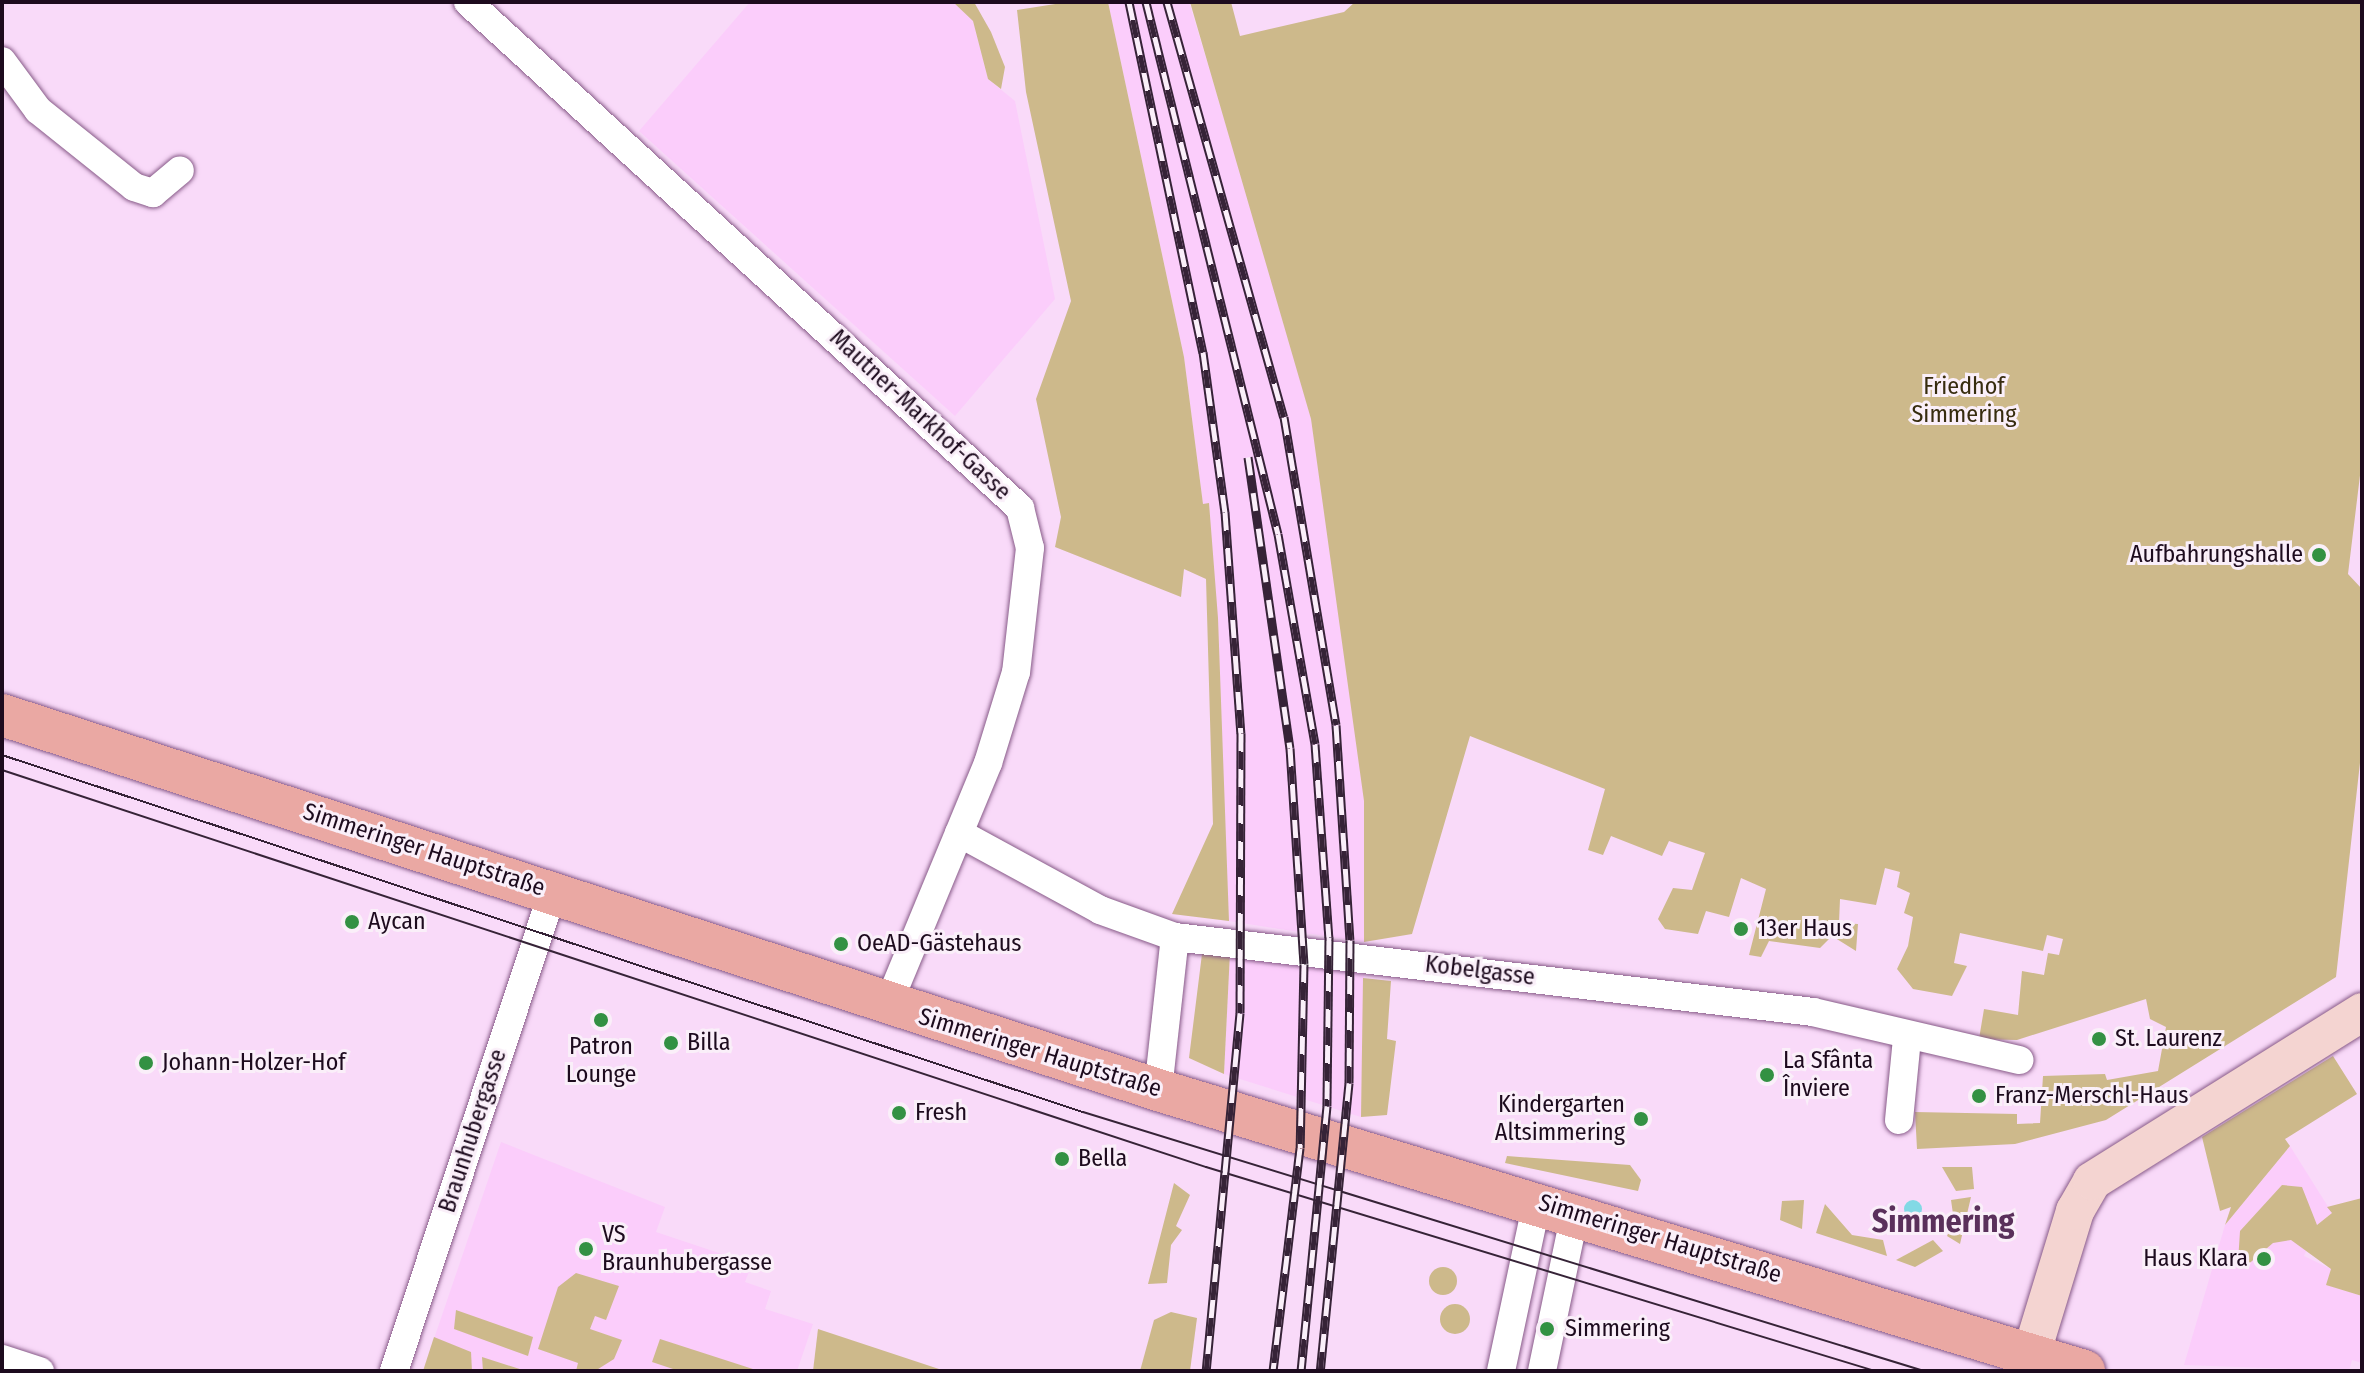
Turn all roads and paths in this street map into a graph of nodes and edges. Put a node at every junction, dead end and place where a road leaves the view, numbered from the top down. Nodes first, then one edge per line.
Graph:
1 (468, 2) edge
2 (2, 61) edge
3 (180, 170) dead end
4 (2, 715) edge
5 (959, 833) junction
6 (553, 891) junction
7 (1175, 937) junction
8 (888, 1005) junction
9 (2362, 1012) edge
10 (1907, 1038) junction
11 (2020, 1060) dead end
12 (1158, 1090) junction
13 (1899, 1120) dead end
14 (1556, 1207) junction
15 (2031, 1355) junction
16 (2, 1359) edge
17 (40, 1371) edge
18 (394, 1371) edge
19 (1501, 1371) edge
20 (1542, 1371) edge
21 (2084, 1371) edge

1 - 5 street, Mautner-Markhof-Gasse
2 - 3 street
4 - 6 main road, Simmeringer Hauptstraße
5 - 7 street, Kobelgasse
5 - 8 street, Mautner-Markhof-Gasse
6 - 8 main road, Simmeringer Hauptstraße
6 - 18 street, Braunhubergasse
7 - 10 street, Kobelgasse
7 - 12 street
8 - 12 main road, Simmeringer Hauptstraße
9 - 15 main road
10 - 11 street, Kobelgasse
10 - 13 street
12 - 14 main road, Simmeringer Hauptstraße
14 - 15 main road, Simmeringer Hauptstraße
14 - 19 street
14 - 20 street
15 - 21 main road, Simmeringer Hauptstraße
16 - 17 street

